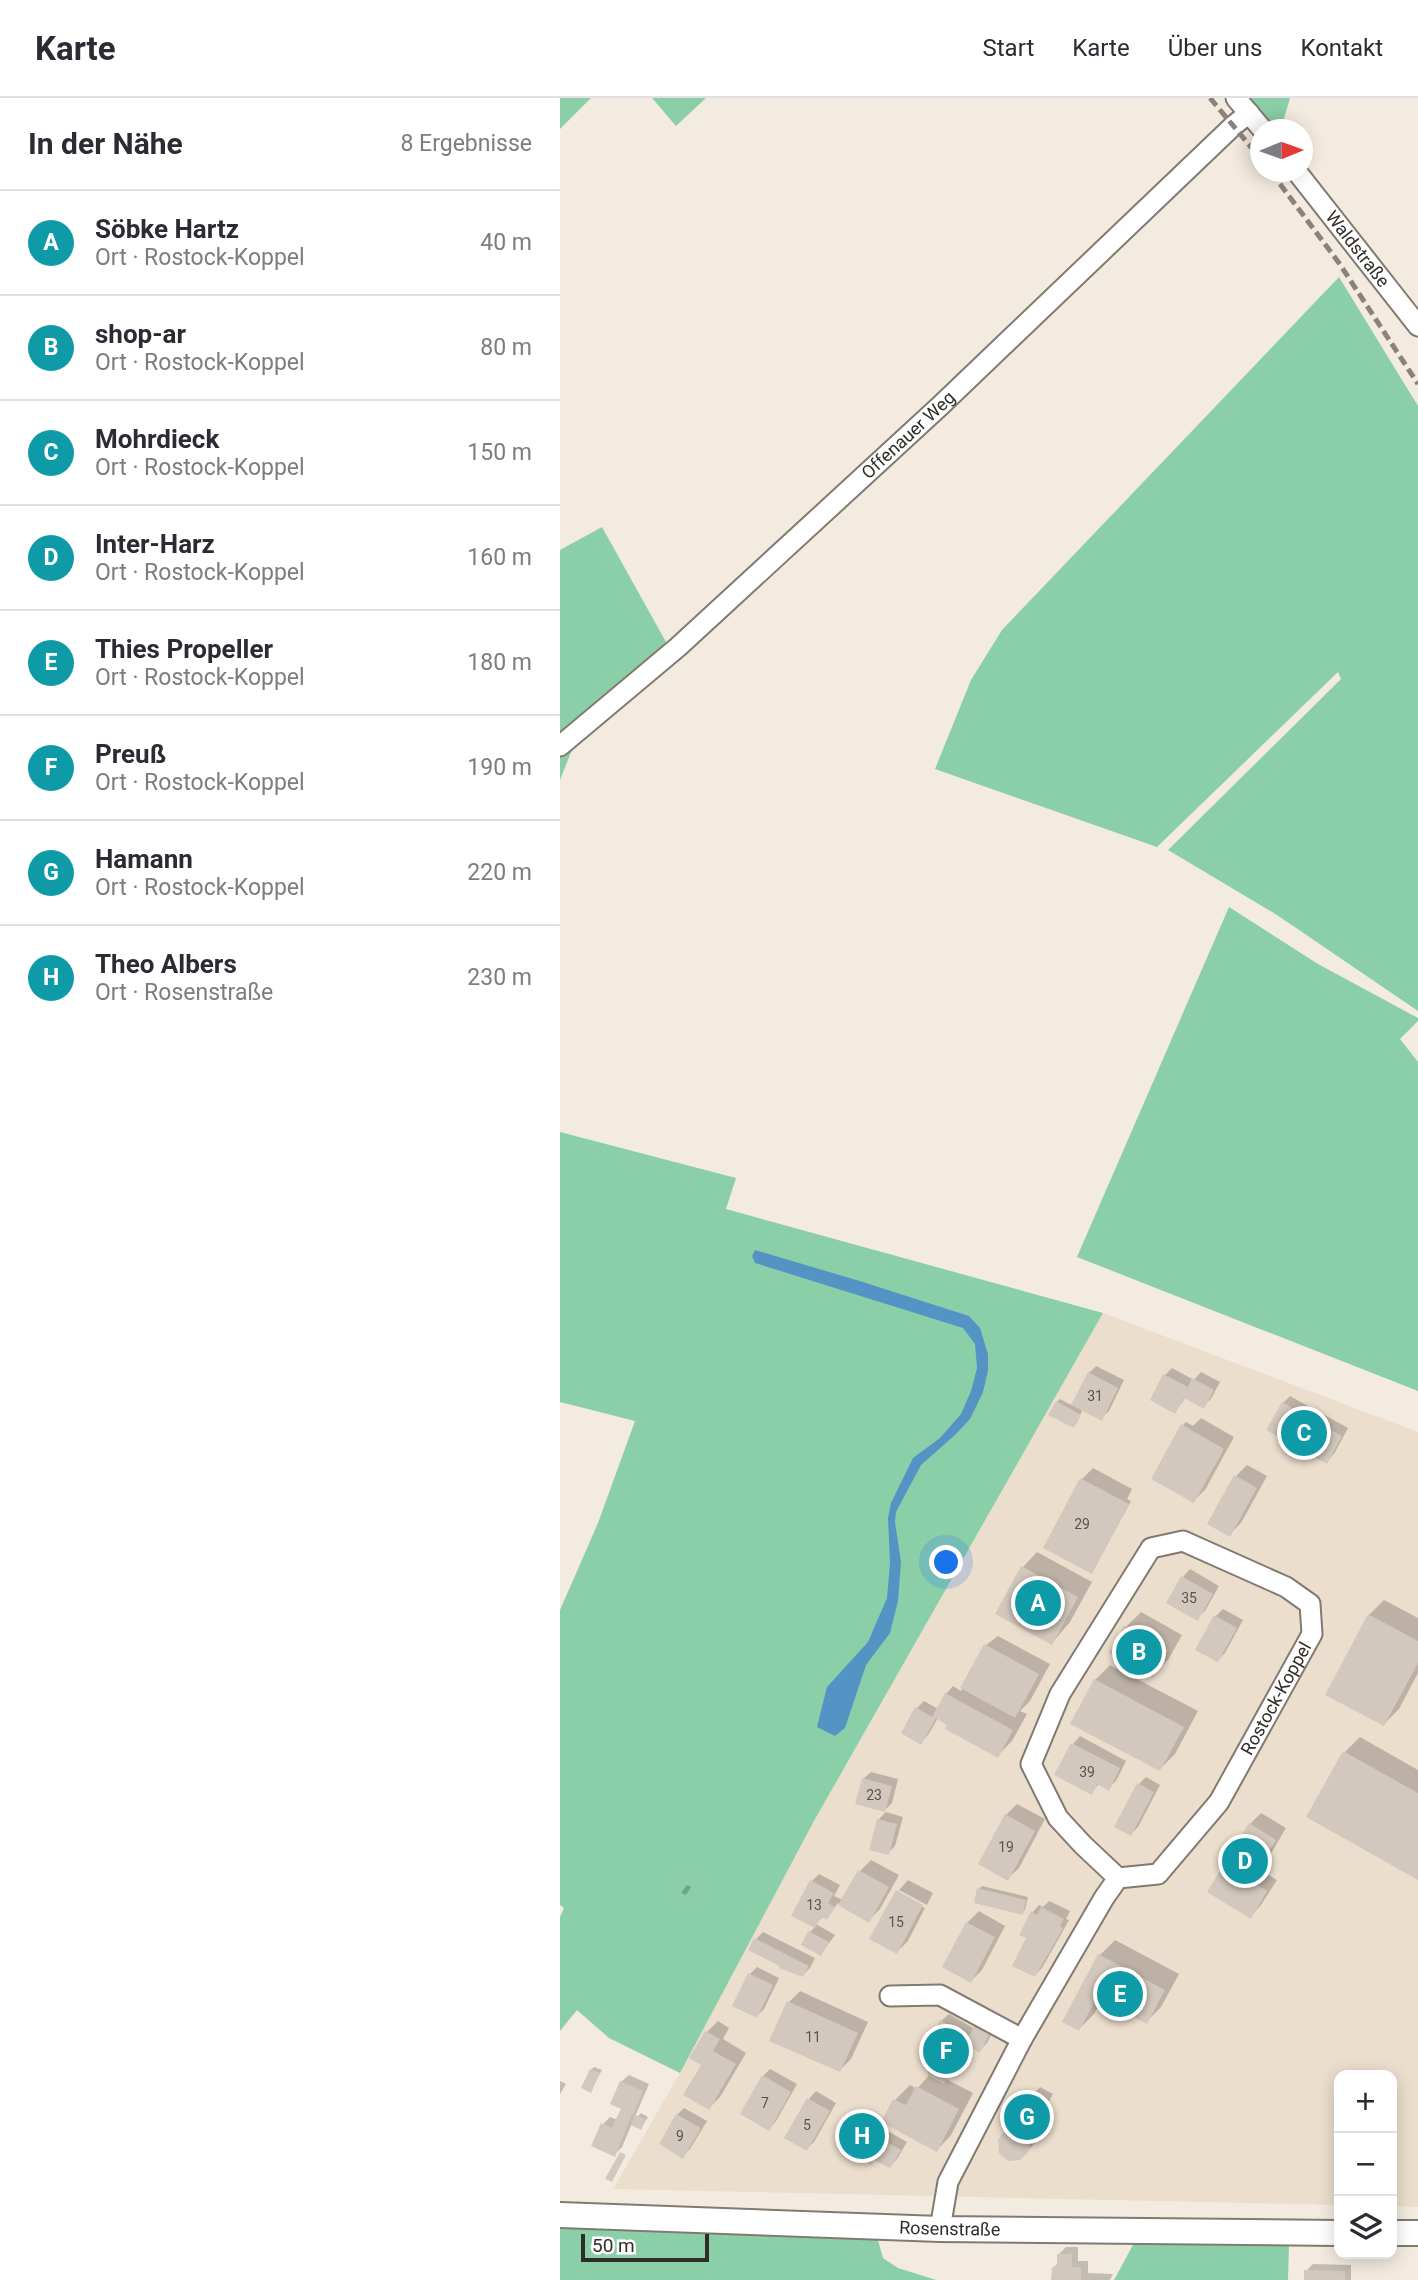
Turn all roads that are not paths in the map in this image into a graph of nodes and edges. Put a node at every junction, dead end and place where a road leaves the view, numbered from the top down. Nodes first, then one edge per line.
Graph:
1 (1242, 106) edge
2 (1305, 182) edge
3 (1418, 326) edge
4 (560, 746) edge
5 (1118, 1878) junction
6 (890, 1996) dead end
7 (1022, 2039) junction
8 (560, 2215) edge
9 (940, 2229) junction
10 (1334, 2233) edge
11 (1397, 2233) edge
12 (1418, 2234) edge

1 - 4 street, Offenauer Weg
2 - 3 street, Waldstraße
5 - 5 street, Rostock-Koppel
5 - 7 street
6 - 7 street
7 - 9 street
8 - 9 main road, Rosenstraße
9 - 10 main road, Rosenstraße
11 - 12 main road

